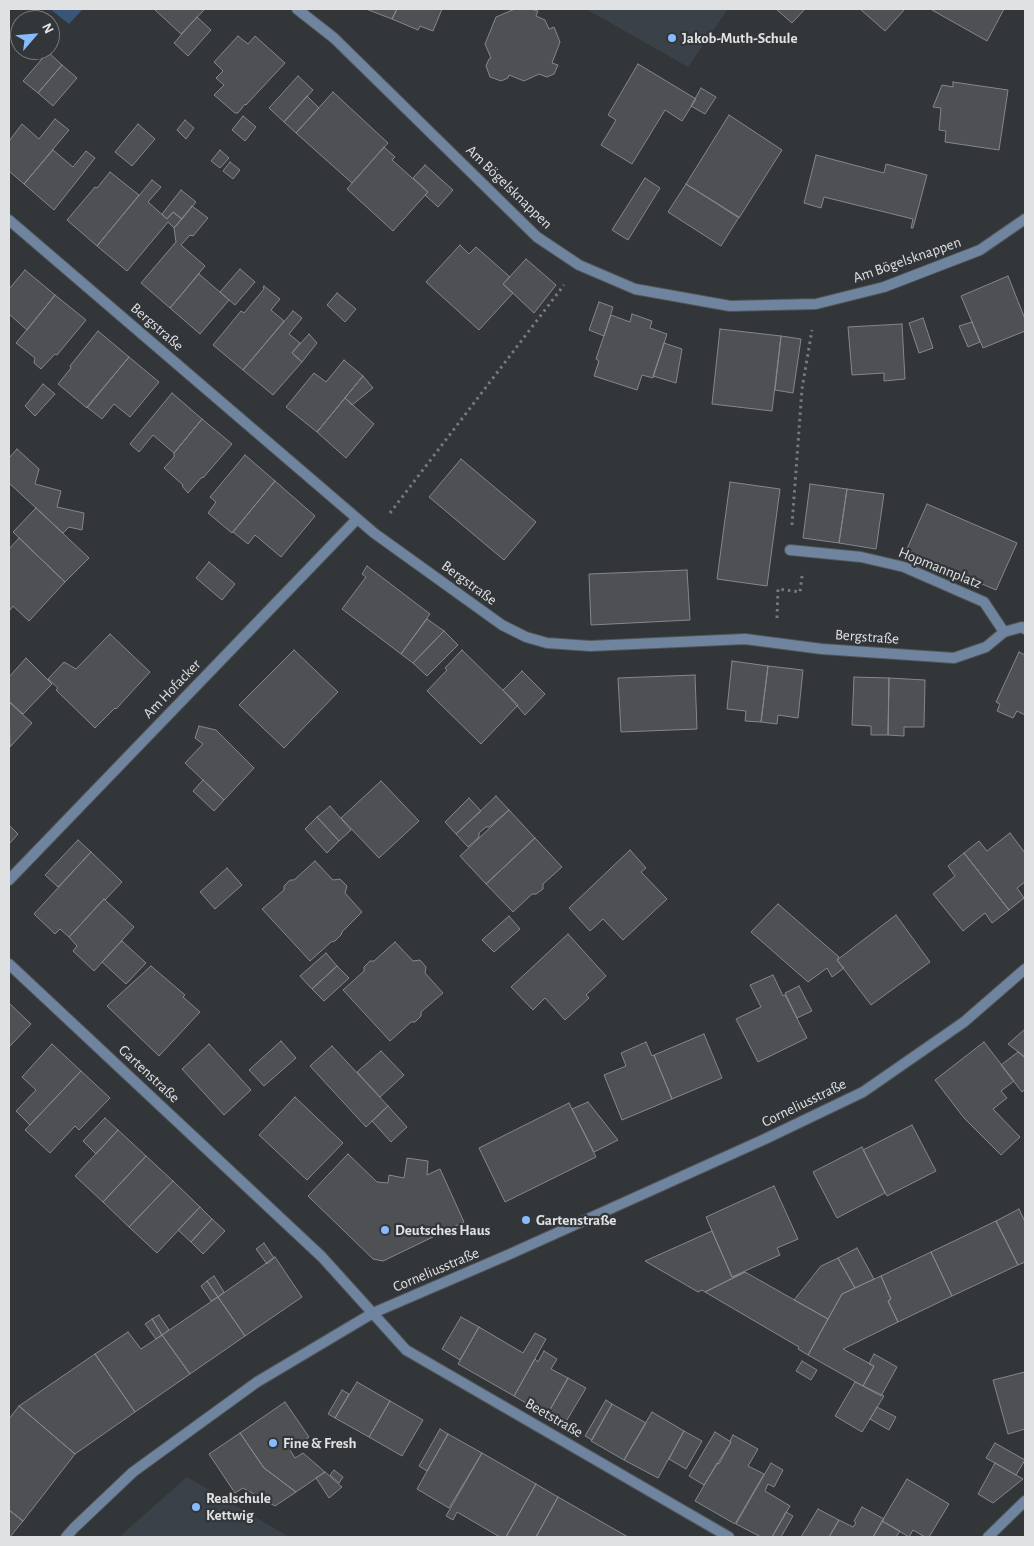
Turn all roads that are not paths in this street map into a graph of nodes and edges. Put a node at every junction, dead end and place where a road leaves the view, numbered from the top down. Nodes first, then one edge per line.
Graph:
1 (297, 9) edge
2 (1025, 219) edge
3 (9, 220) edge
4 (358, 519) junction
5 (790, 550) road end
6 (1025, 629) edge
7 (1004, 632) junction
8 (9, 880) edge
9 (9, 964) edge
10 (1025, 969) edge
11 (373, 1313) junction
12 (1025, 1501) edge
13 (66, 1537) edge
14 (729, 1537) edge
15 (988, 1537) edge

1 - 2 street, Am Bögelsknappen
3 - 4 street, Bergstraße
4 - 7 street, Bergstraße
4 - 8 street, Am Hofacker
5 - 7 street, Hopmannplatz
6 - 7 street, Bergstraße
9 - 11 street, Gartenstraße
10 - 11 street, Corneliusstraße
11 - 13 street, Corneliusstraße
11 - 14 street, Beetstraße
12 - 15 street

